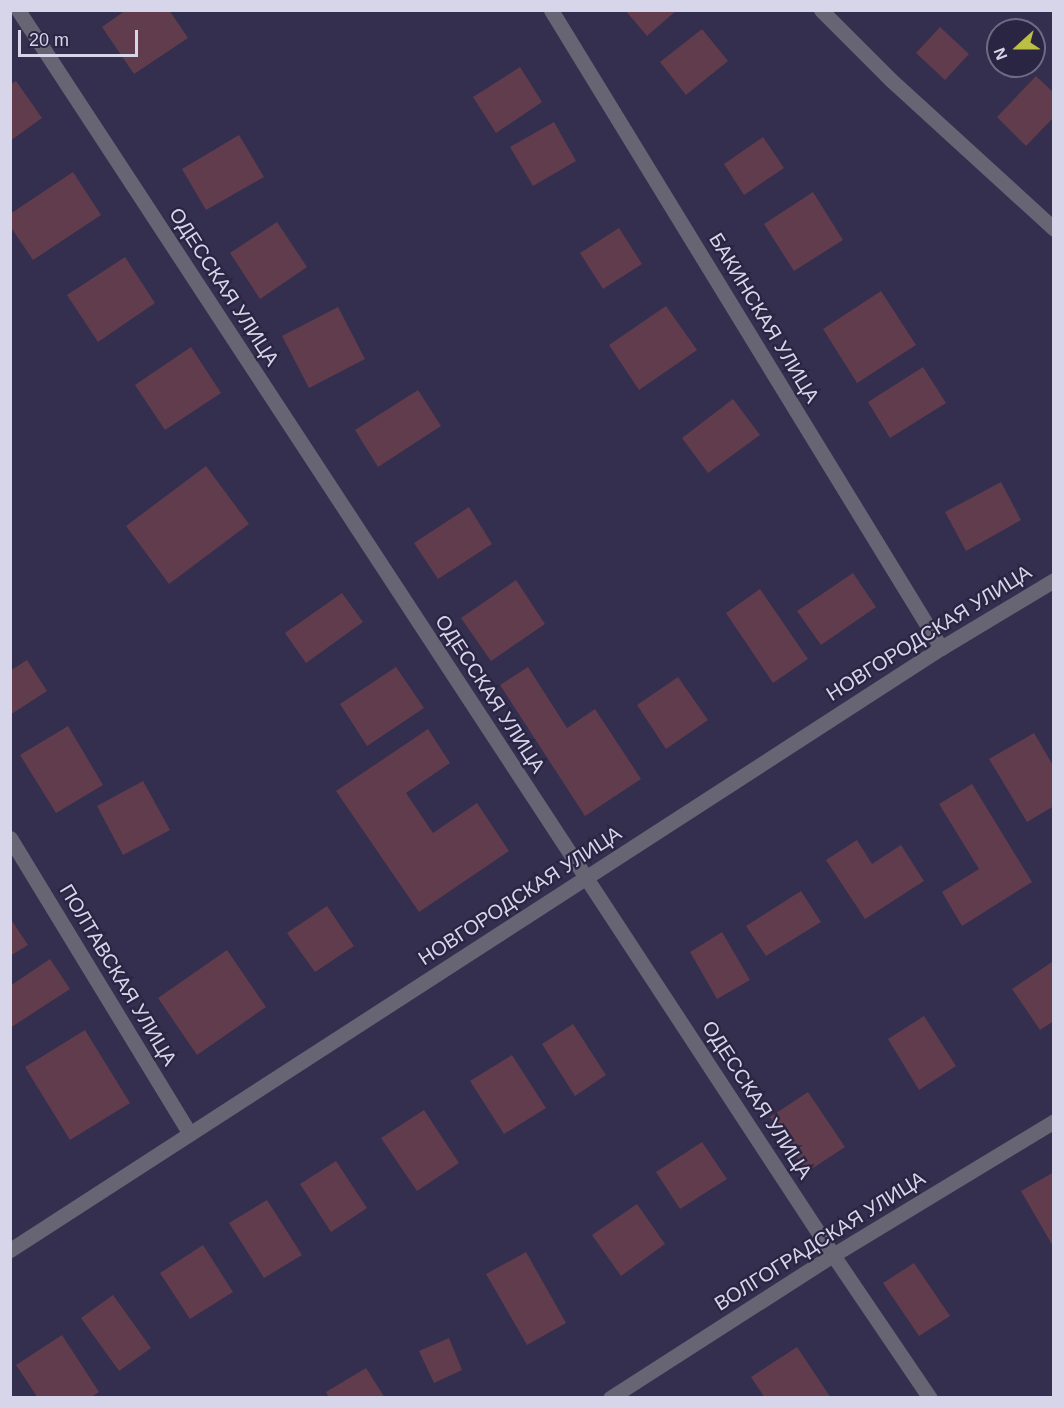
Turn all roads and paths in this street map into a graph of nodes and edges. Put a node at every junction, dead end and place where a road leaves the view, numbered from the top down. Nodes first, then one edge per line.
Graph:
1 (18, 10) edge
2 (551, 10) edge
3 (821, 10) edge
4 (1053, 229) edge
5 (1053, 580) edge
6 (941, 648) junction
7 (10, 838) edge
8 (586, 878) junction
9 (1053, 1121) edge
10 (190, 1134) junction
11 (10, 1250) edge
12 (833, 1255) junction
13 (610, 1398) edge
14 (930, 1398) edge

1 - 8 street, ОДЕССКАЯ УЛИЦА
2 - 6 street, БАКИНСКАЯ УЛИЦА
3 - 4 street
5 - 6 street, НОВГОРОДСКАЯ УЛИЦА
6 - 8 street, НОВГОРОДСКАЯ УЛИЦА
7 - 10 street, ПОЛТАВСКАЯ УЛИЦА
8 - 10 street, НОВГОРОДСКАЯ УЛИЦА
8 - 12 street, ОДЕССКАЯ УЛИЦА
9 - 12 street, ВОЛГОГРАДСКАЯ УЛИЦА
10 - 11 street, НОВГОРОДСКАЯ УЛИЦА
12 - 13 street, ВОЛГОГРАДСКАЯ УЛИЦА
12 - 14 street, ОДЕССКАЯ УЛИЦА

